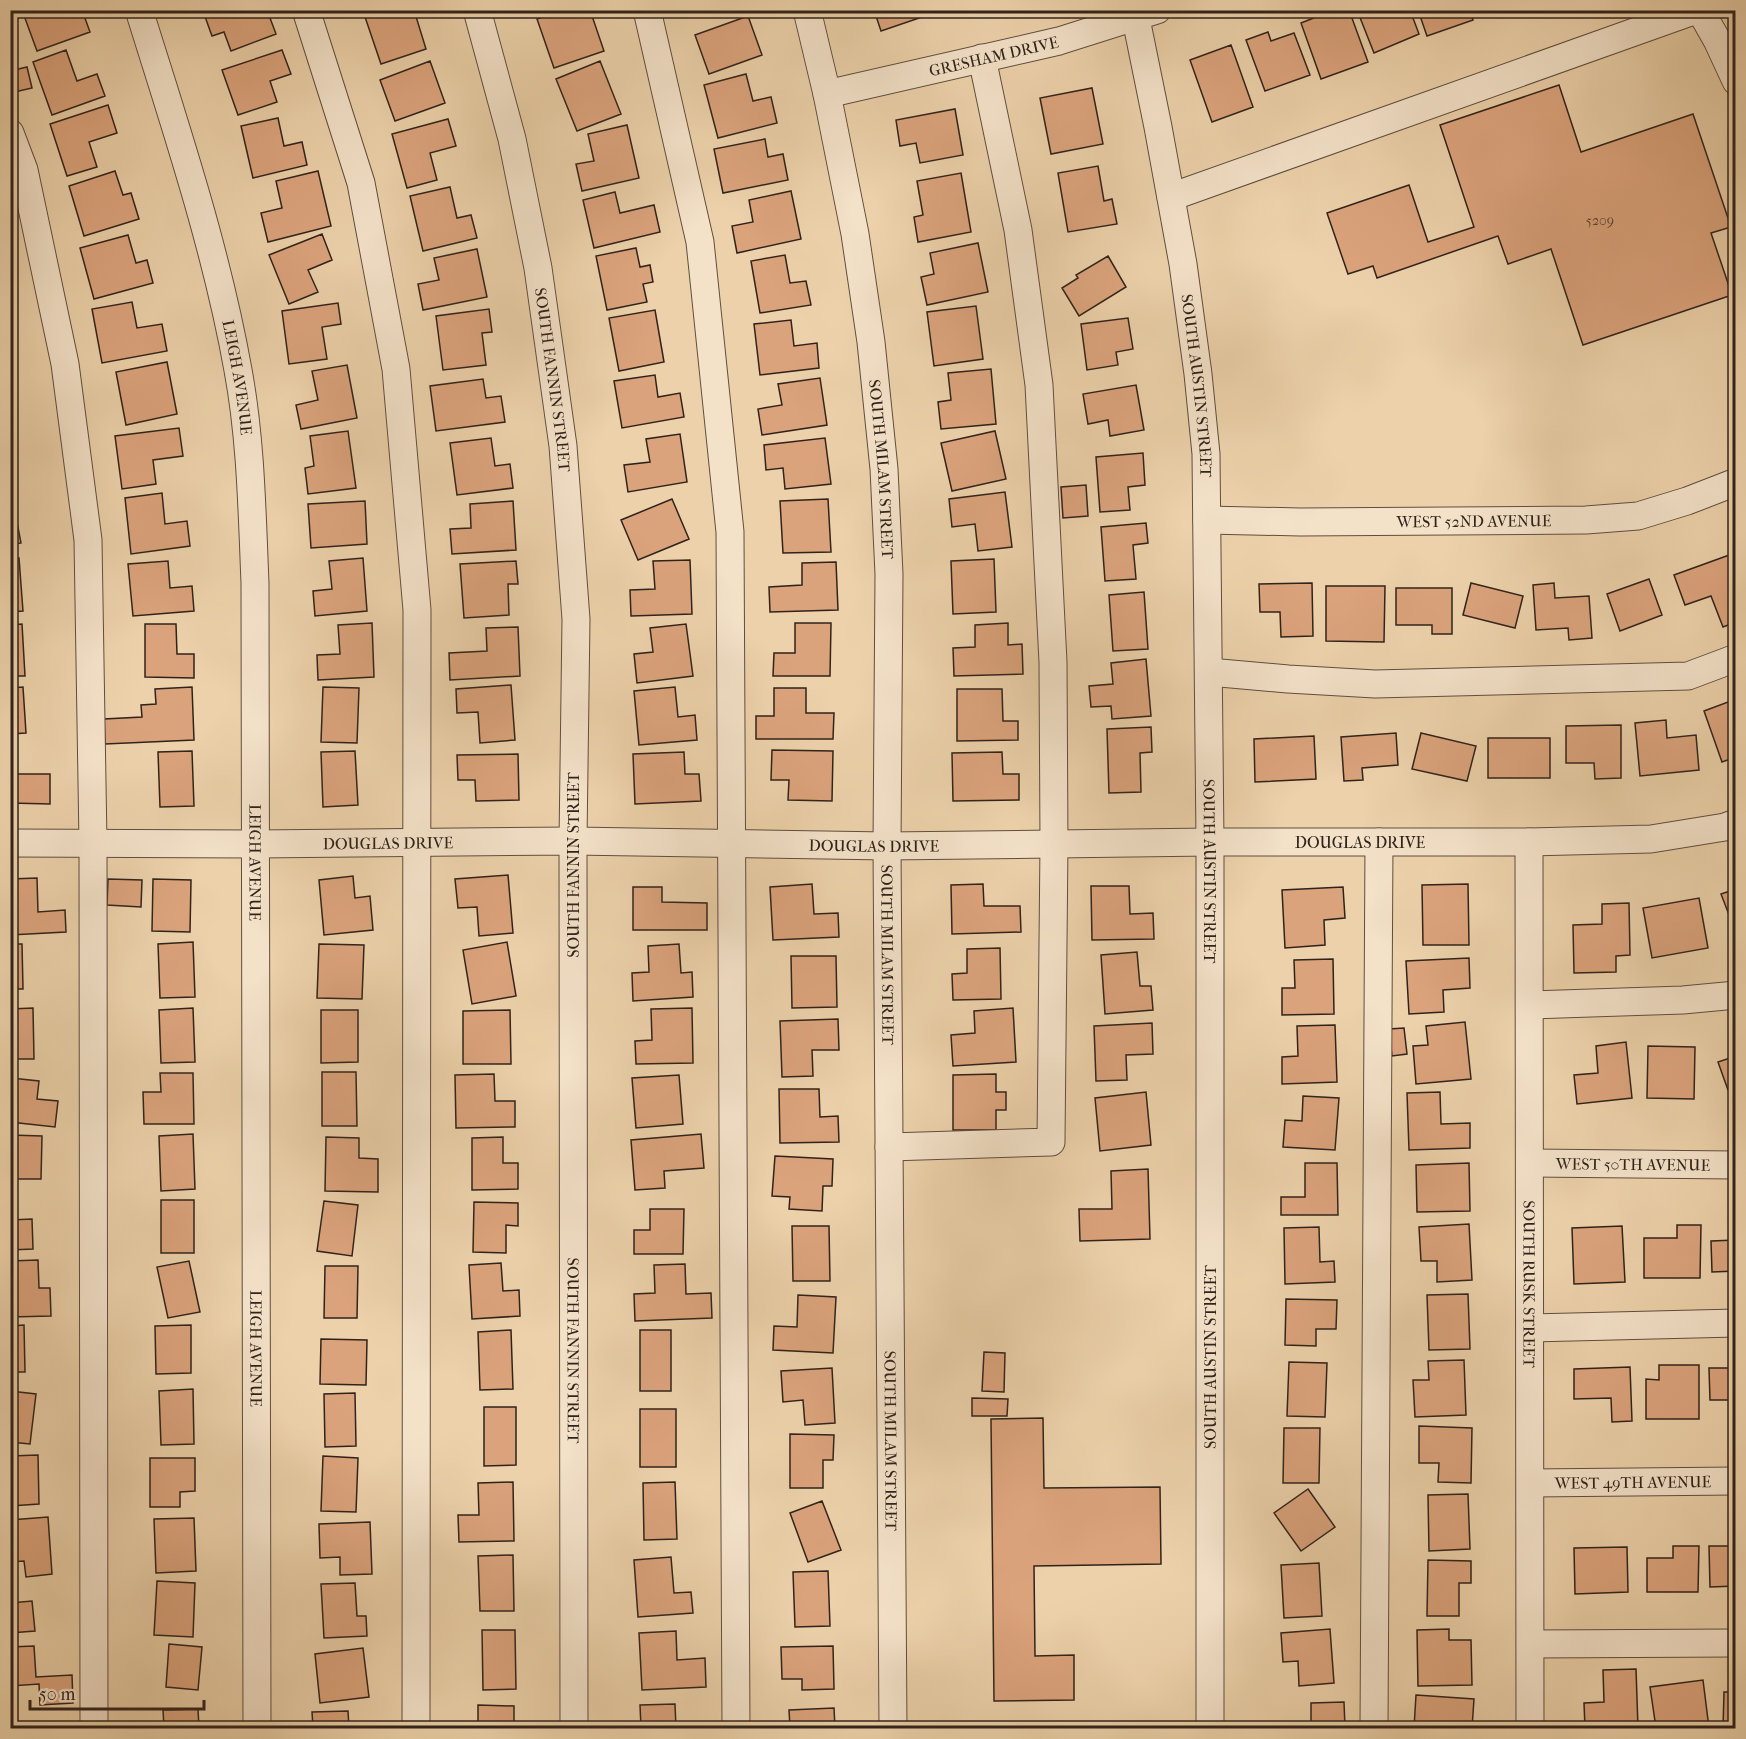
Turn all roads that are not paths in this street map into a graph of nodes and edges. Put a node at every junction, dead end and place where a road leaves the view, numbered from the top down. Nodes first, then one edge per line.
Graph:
1 (139, 10) edge
2 (306, 10) edge
3 (477, 10) edge
4 (647, 10) edge
5 (807, 10) edge
6 (1696, 10) edge
7 (1700, 10) edge
8 (1146, 15) edge
9 (982, 58) junction
10 (1736, 81) edge
11 (827, 94) junction
12 (10, 133) edge
13 (1171, 197) junction
14 (1736, 482) edge
15 (1207, 520) junction
16 (1736, 658) edge
17 (1209, 672) junction
18 (1736, 823) edge
19 (573, 841) junction
20 (417, 842) junction
21 (1210, 842) junction
22 (1379, 842) junction
23 (1529, 842) junction
24 (10, 843) edge
25 (93, 843) junction
26 (730, 843) junction
27 (255, 844) junction
28 (1054, 844) junction
29 (887, 846) junction
30 (1736, 995) edge
31 (1530, 1005) junction
32 (889, 1147) junction
33 (1531, 1163) junction
34 (1736, 1165) edge
35 (1736, 1323) edge
36 (1531, 1328) junction
37 (1736, 1481) edge
38 (1531, 1483) junction
39 (1736, 1643) edge
40 (1531, 1644) junction
41 (94, 1728) edge
42 (257, 1728) edge
43 (416, 1728) edge
44 (574, 1728) edge
45 (736, 1728) edge
46 (893, 1728) edge
47 (1210, 1728) edge
48 (1374, 1728) edge
49 (1530, 1728) edge

1 - 27 street, LEIGH AVENUE
2 - 20 street
3 - 19 street, SOUTH FANNIN STREET
4 - 26 street
5 - 11 street, SOUTH MILAM STREET
6 - 13 street
7 - 10 street
8 - 9 street, GRESHAM DRIVE
8 - 13 street, SOUTH AUSTIN STREET
9 - 11 street, GRESHAM DRIVE
9 - 28 street
11 - 29 street, SOUTH MILAM STREET
12 - 25 street
13 - 15 street, SOUTH AUSTIN STREET
14 - 15 street, WEST 52ND AVENUE
15 - 17 street, SOUTH AUSTIN STREET
16 - 17 street
17 - 21 street, SOUTH AUSTIN STREET
18 - 23 street, DOUGLAS DRIVE
19 - 20 street, DOUGLAS DRIVE
19 - 26 street, DOUGLAS DRIVE
19 - 44 street, SOUTH FANNIN STREET
20 - 27 street, DOUGLAS DRIVE
20 - 43 street
21 - 22 street, DOUGLAS DRIVE
21 - 28 street, DOUGLAS DRIVE
21 - 47 street, SOUTH AUSTIN STREET
22 - 23 street, DOUGLAS DRIVE
22 - 48 street
23 - 31 street, SOUTH RUSK STREET
24 - 25 street, DOUGLAS DRIVE
25 - 27 street, DOUGLAS DRIVE
25 - 41 street
26 - 29 street, DOUGLAS DRIVE
26 - 45 street
27 - 42 street, LEIGH AVENUE
28 - 29 street, DOUGLAS DRIVE
28 - 32 street
29 - 32 street, SOUTH MILAM STREET
30 - 31 street
31 - 33 street, SOUTH RUSK STREET
32 - 46 street, SOUTH MILAM STREET
33 - 34 street, WEST 50TH AVENUE
33 - 36 street, SOUTH RUSK STREET
35 - 36 street
36 - 38 street, SOUTH RUSK STREET
37 - 38 street, WEST 49TH AVENUE
38 - 40 street, SOUTH RUSK STREET
39 - 40 street
40 - 49 street, SOUTH RUSK STREET

